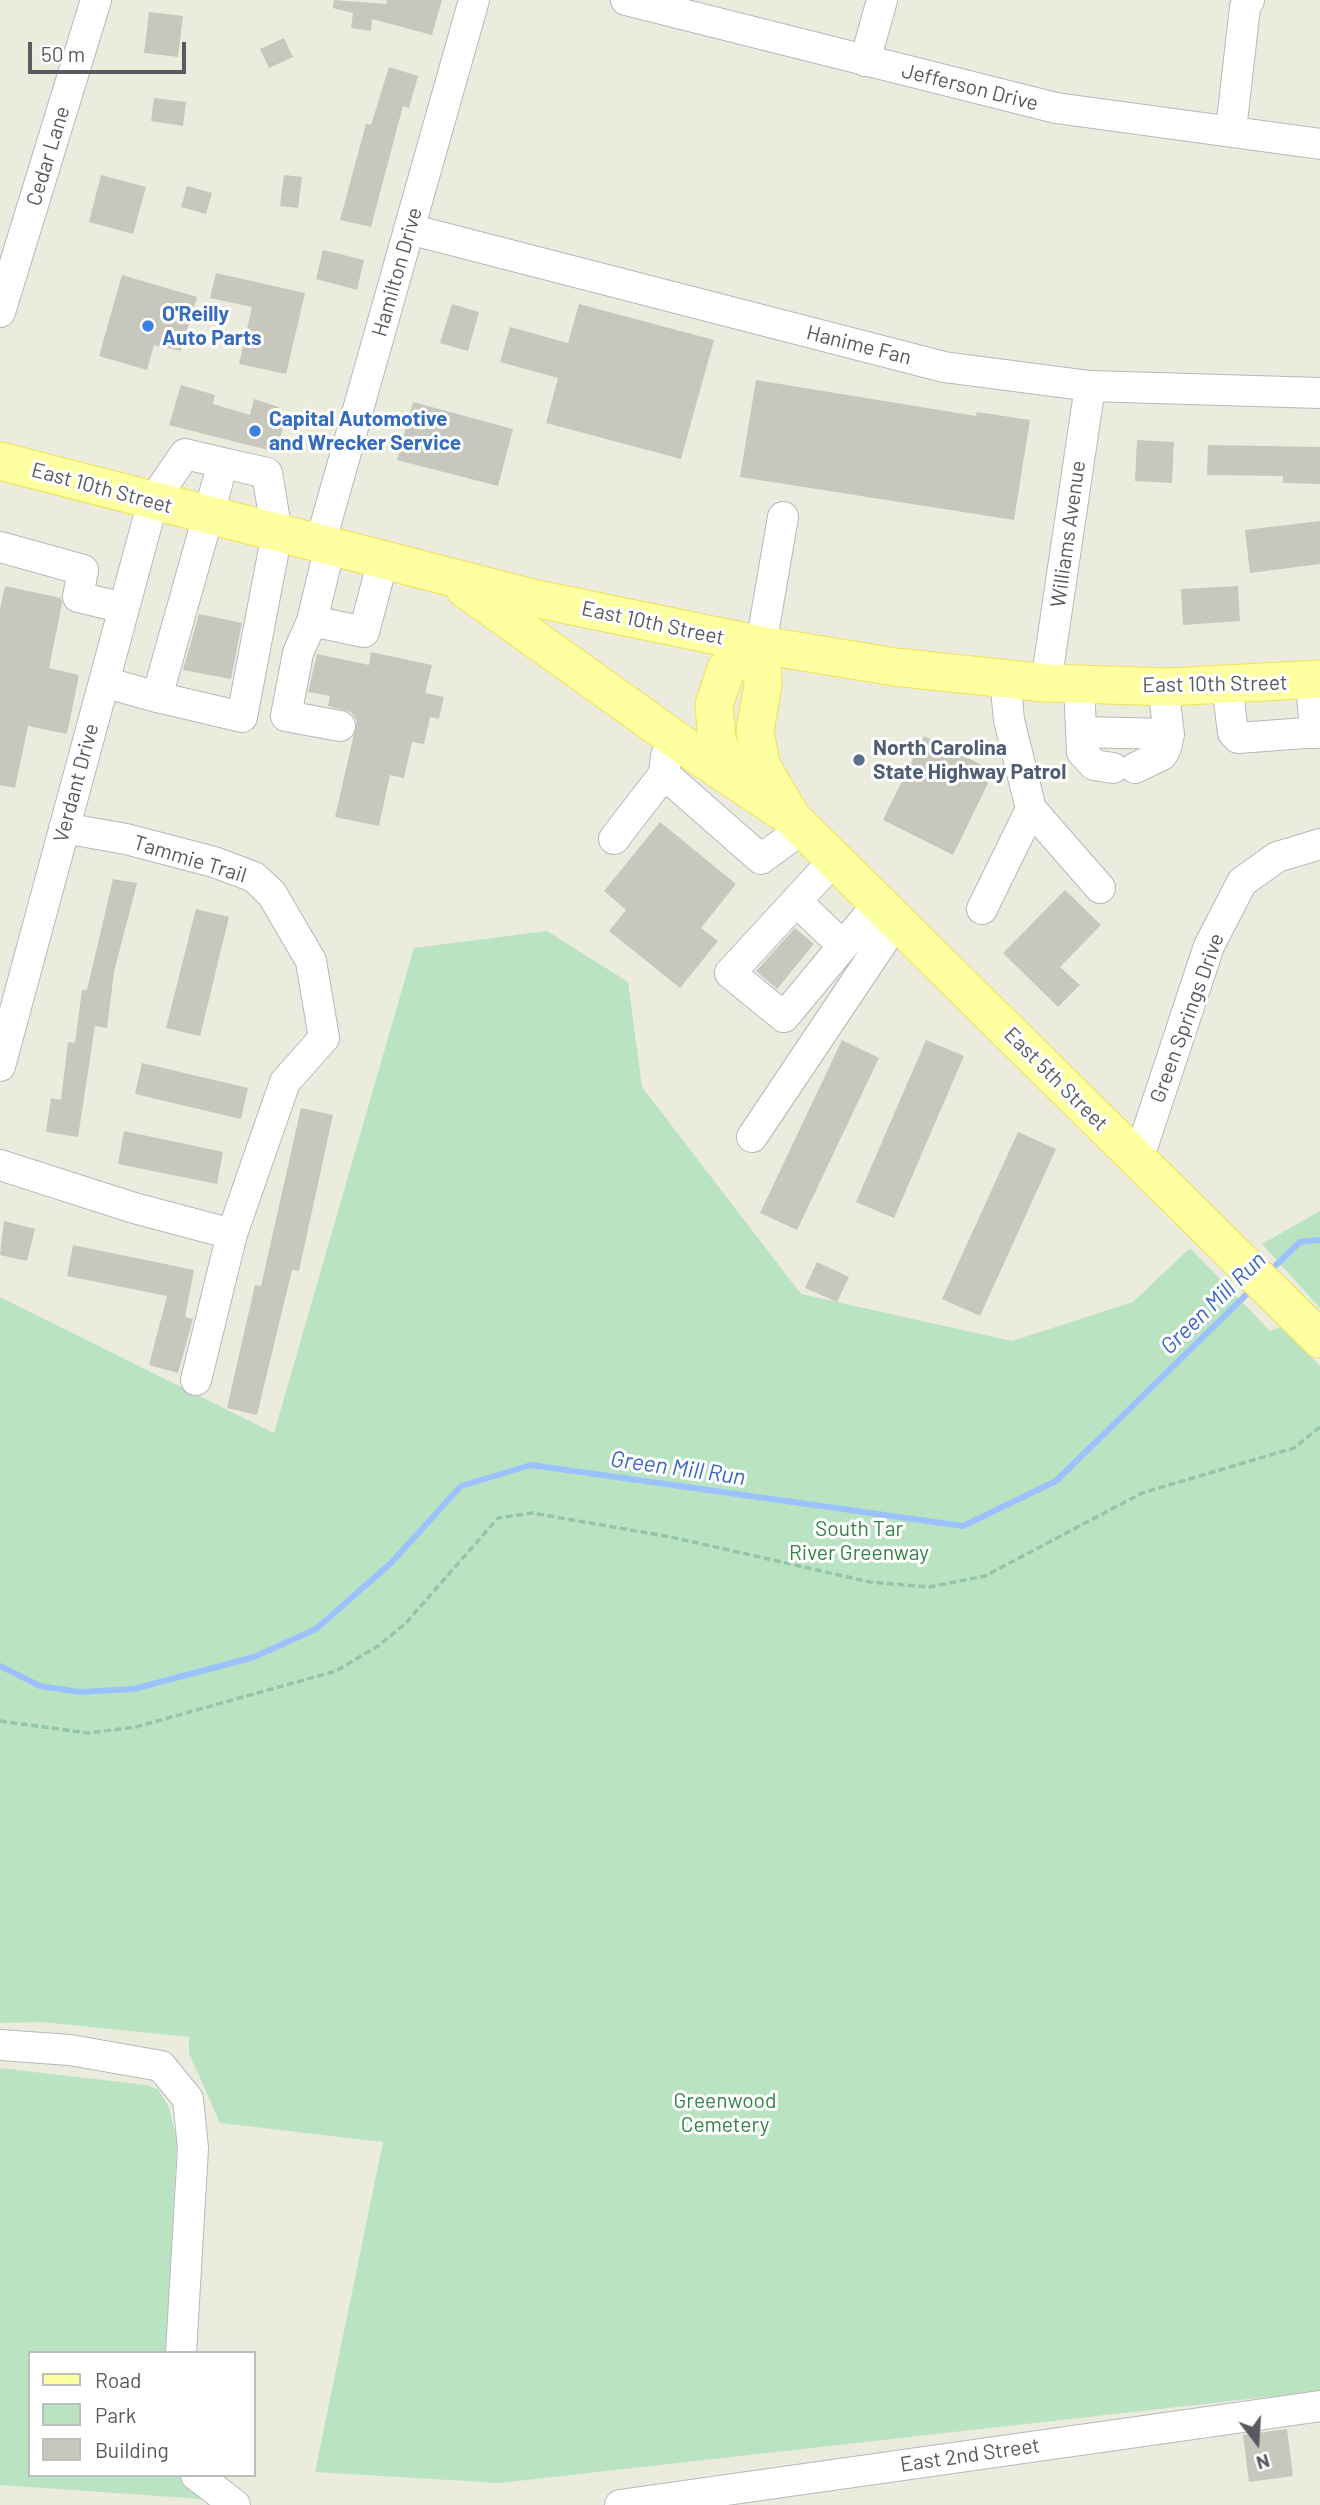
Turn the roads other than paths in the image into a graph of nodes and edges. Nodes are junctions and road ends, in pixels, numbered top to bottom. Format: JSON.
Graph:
{"nodes":[{"id":1,"x":96,"y":0,"type":"edge"},
{"id":2,"x":474,"y":0,"type":"edge"},
{"id":3,"x":626,"y":0,"type":"edge"},
{"id":4,"x":882,"y":0,"type":"edge"},
{"id":5,"x":1249,"y":0,"type":"edge"},
{"id":6,"x":865,"y":61,"type":"junction"},
{"id":7,"x":1231,"y":130,"type":"junction"},
{"id":8,"x":1320,"y":144,"type":"edge"},
{"id":9,"x":13,"y":225,"type":"edge"},
{"id":10,"x":409,"y":229,"type":"junction"},
{"id":11,"x":0,"y":312,"type":"edge"},
{"id":12,"x":1090,"y":386,"type":"junction"},
{"id":13,"x":1320,"y":393,"type":"edge"},
{"id":14,"x":0,"y":461,"type":"edge"},
{"id":15,"x":223,"y":463,"type":"junction"},
{"id":16,"x":153,"y":500,"type":"junction"},
{"id":17,"x":210,"y":516,"type":"junction"},
{"id":18,"x":783,"y":517,"type":"dead end"},
{"id":19,"x":277,"y":533,"type":"junction"},
{"id":20,"x":325,"y":545,"type":"junction"},
{"id":21,"x":0,"y":547,"type":"edge"},
{"id":22,"x":383,"y":560,"type":"junction"},
{"id":23,"x":447,"y":576,"type":"junction"},
{"id":24,"x":124,"y":608,"type":"junction"},
{"id":25,"x":312,"y":621,"type":"junction"},
{"id":26,"x":761,"y":645,"type":"junction"},
{"id":27,"x":1005,"y":679,"type":"junction"},
{"id":28,"x":1315,"y":680,"type":"edge"},
{"id":29,"x":104,"y":682,"type":"junction"},
{"id":30,"x":1063,"y":683,"type":"junction"},
{"id":31,"x":1227,"y":685,"type":"junction"},
{"id":32,"x":1163,"y":687,"type":"junction"},
{"id":33,"x":157,"y":697,"type":"junction"},
{"id":34,"x":340,"y":726,"type":"dead end"},
{"id":35,"x":1081,"y":732,"type":"junction"},
{"id":36,"x":1317,"y":733,"type":"edge"},
{"id":37,"x":1169,"y":734,"type":"junction"},
{"id":38,"x":668,"y":735,"type":"junction"},
{"id":39,"x":664,"y":774,"type":"junction"},
{"id":40,"x":731,"y":777,"type":"junction"},
{"id":41,"x":1031,"y":808,"type":"junction"},
{"id":42,"x":797,"y":823,"type":"junction"},
{"id":43,"x":64,"y":828,"type":"junction"},
{"id":44,"x":614,"y":839,"type":"dead end"},
{"id":45,"x":1320,"y":844,"type":"edge"},
{"id":46,"x":834,"y":860,"type":"junction"},
{"id":47,"x":1100,"y":888,"type":"dead end"},
{"id":48,"x":796,"y":901,"type":"junction"},
{"id":49,"x":982,"y":909,"type":"dead end"},
{"id":50,"x":887,"y":913,"type":"junction"},
{"id":51,"x":843,"y":946,"type":"junction"},
{"id":52,"x":7,"y":1017,"type":"edge"},
{"id":53,"x":0,"y":1066,"type":"edge"},
{"id":54,"x":752,"y":1137,"type":"dead end"},
{"id":55,"x":1138,"y":1160,"type":"junction"},
{"id":56,"x":0,"y":1165,"type":"edge"},
{"id":57,"x":232,"y":1234,"type":"junction"},
{"id":58,"x":1320,"y":1339,"type":"edge"},
{"id":59,"x":195,"y":1380,"type":"dead end"},
{"id":60,"x":0,"y":2045,"type":"edge"},
{"id":61,"x":181,"y":2351,"type":"edge"},
{"id":62,"x":1320,"y":2406,"type":"edge"},
{"id":63,"x":199,"y":2477,"type":"edge"},
{"id":64,"x":234,"y":2505,"type":"edge"},
{"id":65,"x":620,"y":2505,"type":"edge"}],
"edges":[{"from":1,"to":9,"type":"street","name":"Cedar Lane"},
{"from":2,"to":10,"type":"street","name":"Hamilton Drive"},
{"from":3,"to":6,"type":"street","name":"Jefferson Drive"},
{"from":4,"to":6,"type":"street"},
{"from":5,"to":7,"type":"street"},
{"from":6,"to":7,"type":"street","name":"Jefferson Drive"},
{"from":7,"to":8,"type":"street","name":"Jefferson Drive"},
{"from":9,"to":11,"type":"street","name":"Cedar Lane"},
{"from":10,"to":12,"type":"street","name":"Hanime Fan"},
{"from":10,"to":20,"type":"street","name":"Hamilton Drive"},
{"from":12,"to":13,"type":"street","name":"Hanime Fan"},
{"from":12,"to":30,"type":"street","name":"Williams Avenue"},
{"from":14,"to":16,"type":"main road","name":"East 10th Street"},
{"from":15,"to":16,"type":"street","name":"Verdant Drive"},
{"from":15,"to":17,"type":"street"},
{"from":15,"to":19,"type":"street"},
{"from":16,"to":17,"type":"main road","name":"East 10th Street"},
{"from":16,"to":24,"type":"street","name":"Verdant Drive"},
{"from":17,"to":19,"type":"main road","name":"East 10th Street"},
{"from":17,"to":33,"type":"street"},
{"from":18,"to":26,"type":"street"},
{"from":19,"to":20,"type":"main road","name":"East 10th Street"},
{"from":19,"to":33,"type":"street"},
{"from":20,"to":22,"type":"main road","name":"East 10th Street"},
{"from":20,"to":25,"type":"street","name":"Hamilton Drive"},
{"from":21,"to":24,"type":"street"},
{"from":22,"to":23,"type":"main road","name":"East 10th Street"},
{"from":22,"to":25,"type":"street"},
{"from":23,"to":26,"type":"main road","name":"East 10th Street"},
{"from":23,"to":38,"type":"main road","name":"East 5th Street"},
{"from":24,"to":29,"type":"street","name":"Verdant Drive"},
{"from":25,"to":34,"type":"street","name":"Hamilton Drive"},
{"from":26,"to":27,"type":"main road","name":"East 10th Street"},
{"from":26,"to":40,"type":"main road"},
{"from":26,"to":42,"type":"main road","name":"East 5th Street"},
{"from":27,"to":30,"type":"main road","name":"East 10th Street"},
{"from":27,"to":41,"type":"street"},
{"from":28,"to":31,"type":"main road","name":"East 10th Street"},
{"from":28,"to":36,"type":"street"},
{"from":29,"to":33,"type":"street"},
{"from":29,"to":43,"type":"street","name":"Verdant Drive"},
{"from":30,"to":32,"type":"main road","name":"East 10th Street"},
{"from":30,"to":35,"type":"street","name":"Williams Avenue"},
{"from":31,"to":32,"type":"main road","name":"East 10th Street"},
{"from":31,"to":36,"type":"street"},
{"from":32,"to":37,"type":"street"},
{"from":35,"to":37,"type":"street"},
{"from":35,"to":37,"type":"street","name":"Williams Avenue"},
{"from":38,"to":39,"type":"street"},
{"from":38,"to":40,"type":"main road","name":"East 5th Street"},
{"from":39,"to":42,"type":"street"},
{"from":39,"to":44,"type":"street"},
{"from":40,"to":42,"type":"main road","name":"East 5th Street"},
{"from":41,"to":47,"type":"street"},
{"from":41,"to":49,"type":"street"},
{"from":42,"to":46,"type":"main road","name":"East 5th Street"},
{"from":43,"to":52,"type":"street","name":"Verdant Drive"},
{"from":43,"to":57,"type":"street","name":"Tammie Trail"},
{"from":45,"to":55,"type":"street","name":"Green Springs Drive"},
{"from":46,"to":48,"type":"street"},
{"from":46,"to":50,"type":"main road","name":"East 5th Street"},
{"from":48,"to":51,"type":"street"},
{"from":48,"to":51,"type":"street"},
{"from":50,"to":51,"type":"street"},
{"from":50,"to":54,"type":"street"},
{"from":50,"to":55,"type":"main road","name":"East 5th Street"},
{"from":52,"to":53,"type":"street","name":"Verdant Drive"},
{"from":55,"to":58,"type":"main road","name":"East 5th Street"},
{"from":56,"to":57,"type":"street"},
{"from":57,"to":59,"type":"street"},
{"from":60,"to":61,"type":"street"},
{"from":62,"to":65,"type":"street","name":"East 2nd Street"},
{"from":63,"to":64,"type":"street"}]}
